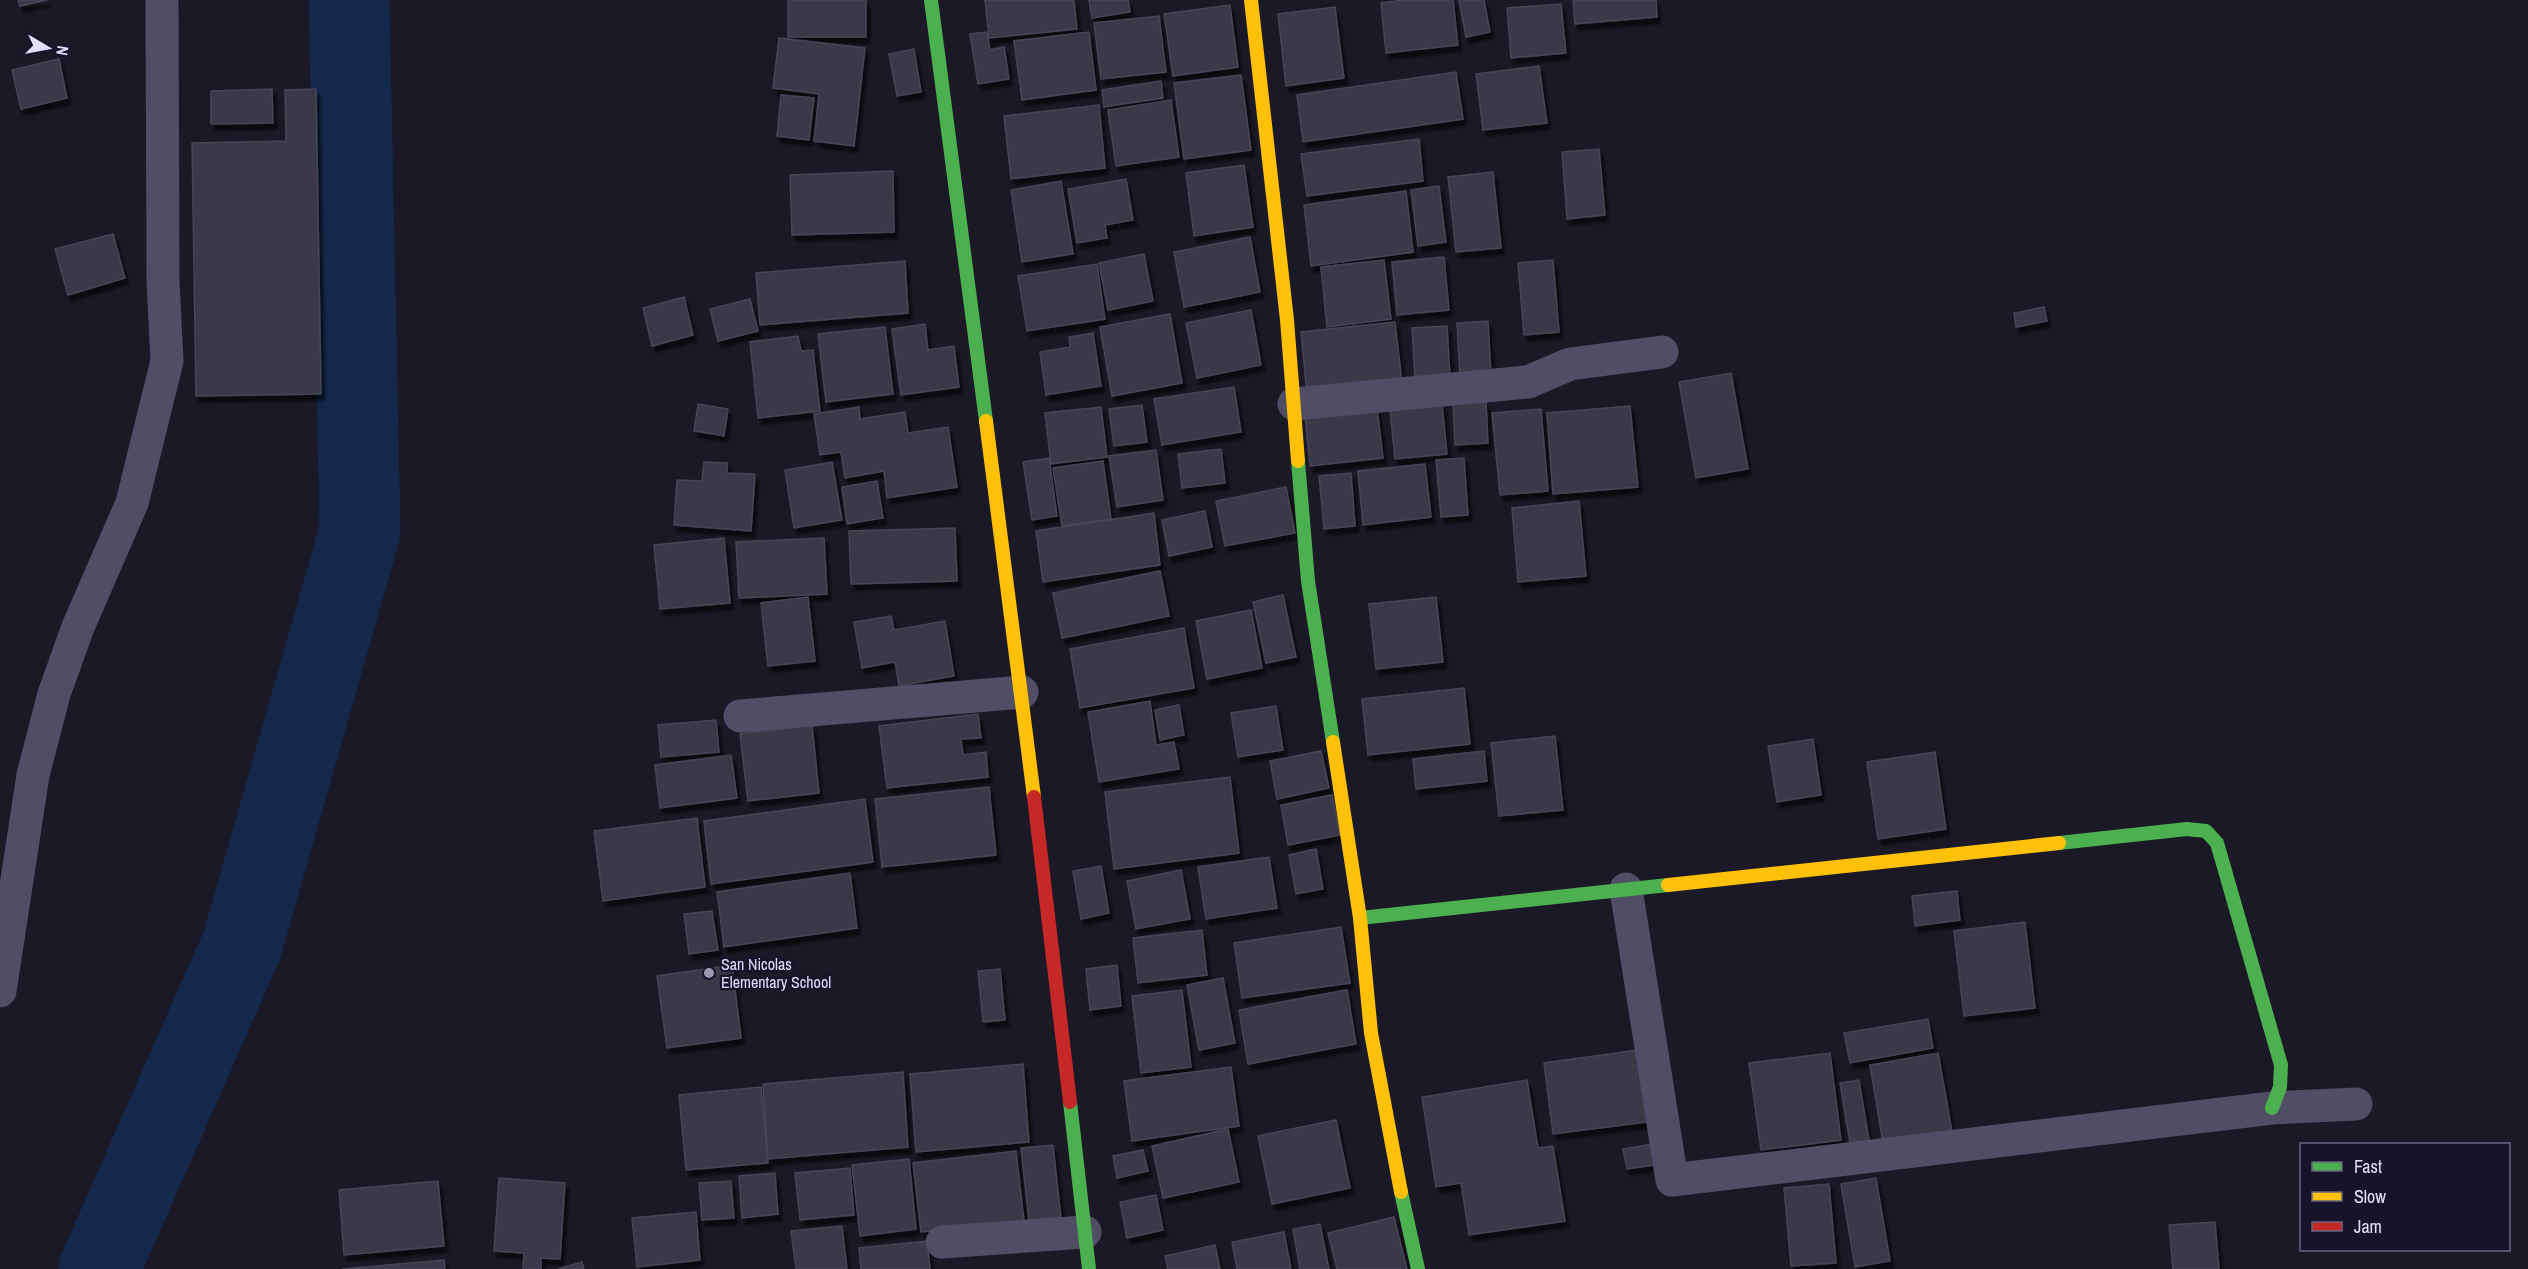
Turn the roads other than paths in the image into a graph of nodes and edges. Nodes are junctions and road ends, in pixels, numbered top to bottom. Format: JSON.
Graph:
{"nodes":[{"id":1,"x":162,"y":0,"type":"edge"},
{"id":2,"x":931,"y":0,"type":"edge"},
{"id":3,"x":1251,"y":0,"type":"edge"},
{"id":4,"x":1662,"y":352,"type":"dead end"},
{"id":5,"x":1293,"y":404,"type":"junction"},
{"id":6,"x":1022,"y":692,"type":"junction"},
{"id":7,"x":740,"y":716,"type":"dead end"},
{"id":8,"x":1626,"y":889,"type":"junction"},
{"id":9,"x":1360,"y":918,"type":"junction"},
{"id":10,"x":0,"y":991,"type":"edge"},
{"id":11,"x":2356,"y":1104,"type":"dead end"},
{"id":12,"x":2272,"y":1108,"type":"junction"},
{"id":13,"x":1085,"y":1232,"type":"junction"},
{"id":14,"x":942,"y":1242,"type":"dead end"},
{"id":15,"x":1089,"y":1269,"type":"edge"},
{"id":16,"x":1418,"y":1269,"type":"edge"}],
"edges":[{"from":1,"to":10,"type":"street"},
{"from":2,"to":6,"type":"street"},
{"from":3,"to":5,"type":"street"},
{"from":4,"to":5,"type":"street"},
{"from":5,"to":9,"type":"street"},
{"from":6,"to":7,"type":"street"},
{"from":6,"to":13,"type":"street"},
{"from":8,"to":9,"type":"street"},
{"from":8,"to":12,"type":"street"},
{"from":8,"to":12,"type":"street"},
{"from":9,"to":16,"type":"street"},
{"from":11,"to":12,"type":"street"},
{"from":13,"to":14,"type":"street"},
{"from":13,"to":15,"type":"street"}]}
